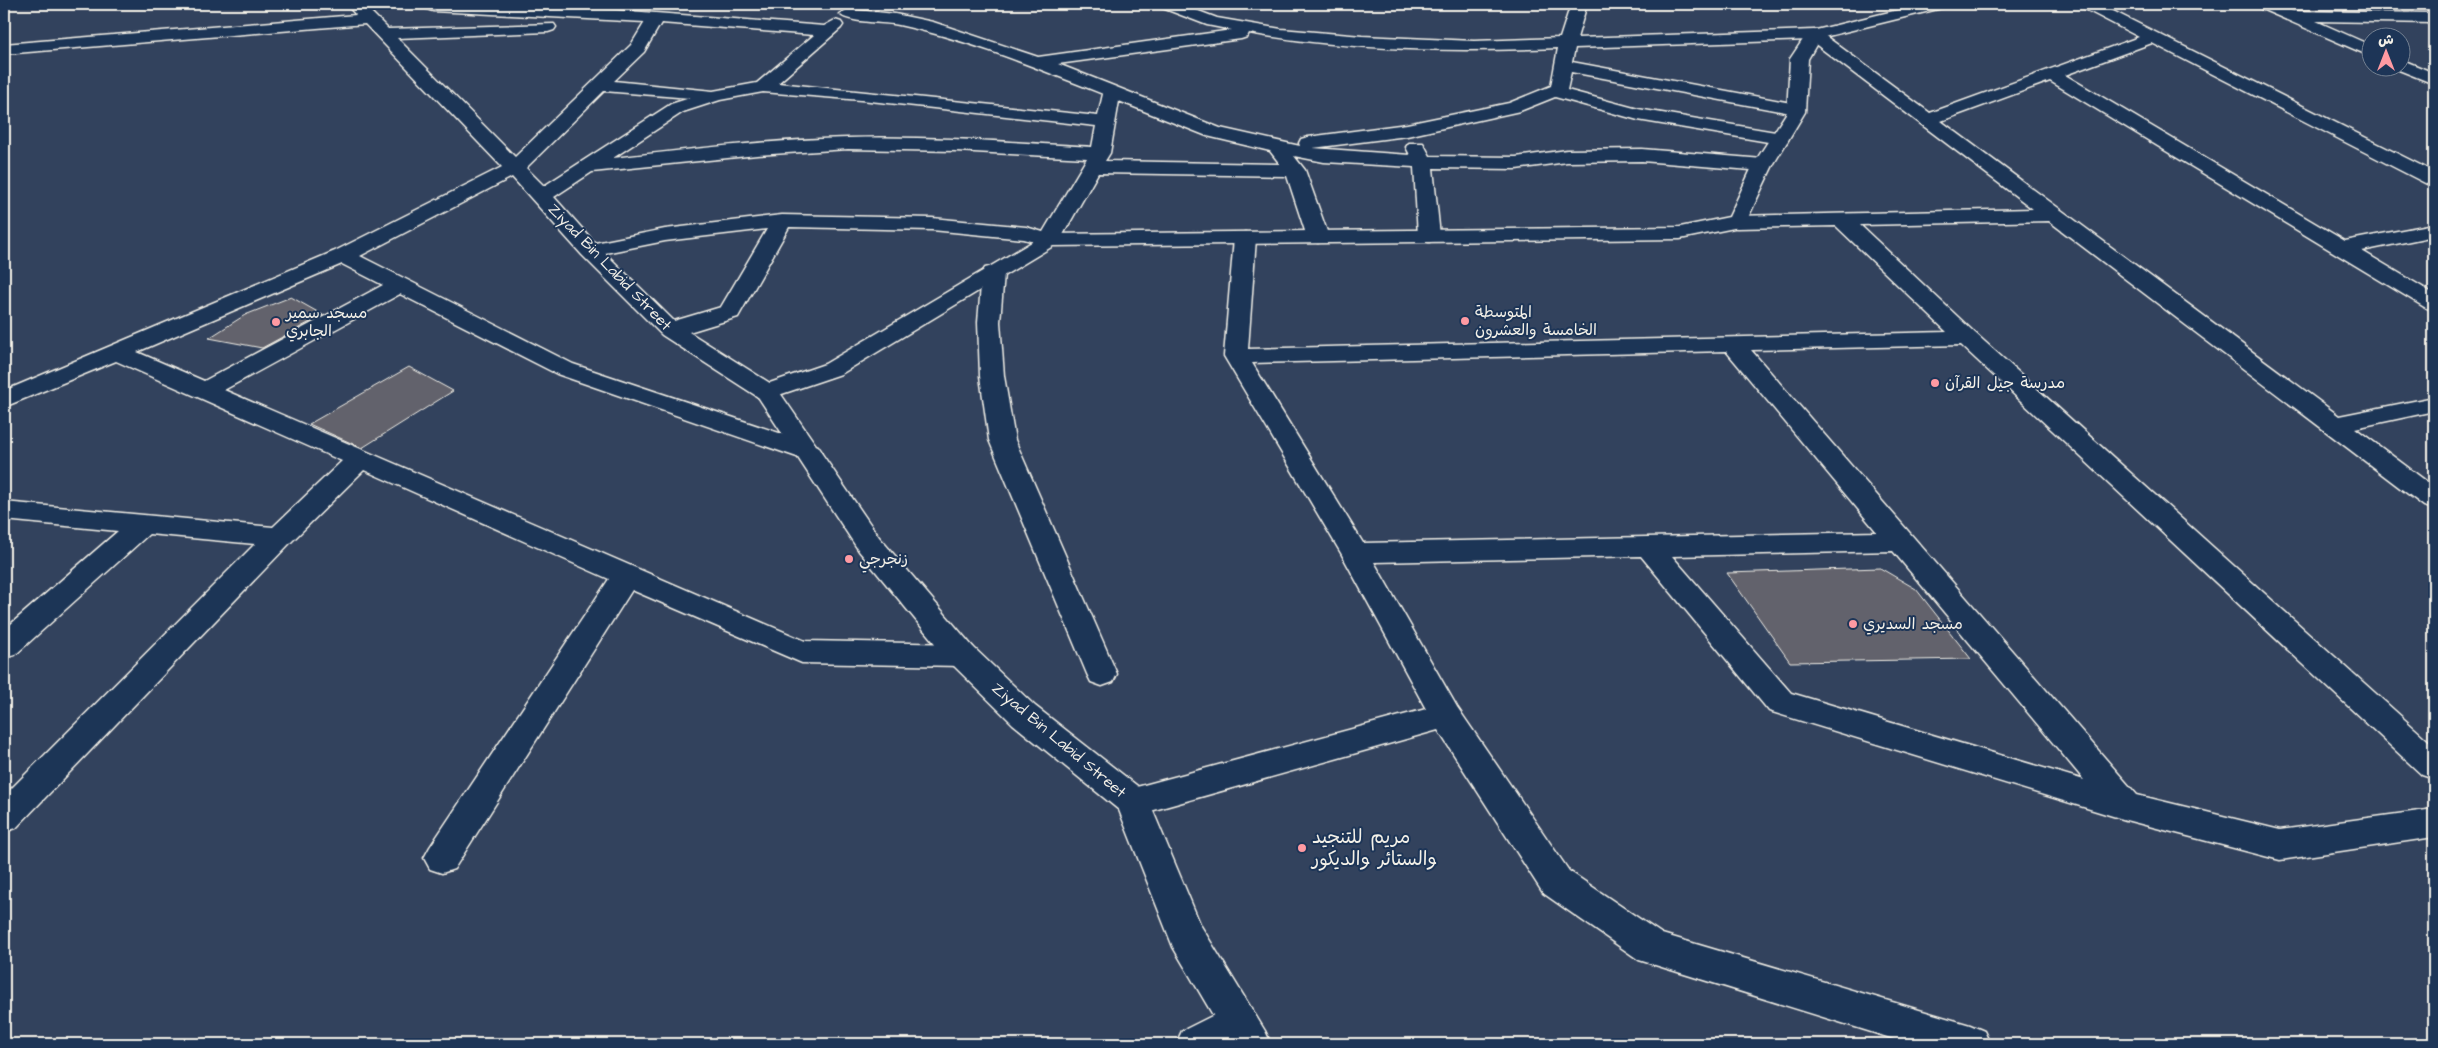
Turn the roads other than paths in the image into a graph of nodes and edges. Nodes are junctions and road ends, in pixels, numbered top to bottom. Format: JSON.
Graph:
{"nodes":[{"id":1,"x":354,"y":4,"type":"edge"},
{"id":2,"x":1166,"y":4,"type":"edge"},
{"id":3,"x":1579,"y":4,"type":"edge"},
{"id":4,"x":1940,"y":4,"type":"edge"},
{"id":5,"x":2087,"y":4,"type":"edge"},
{"id":6,"x":2263,"y":4,"type":"edge"},
{"id":7,"x":434,"y":5,"type":"edge"},
{"id":8,"x":581,"y":8,"type":"edge"},
{"id":9,"x":852,"y":9,"type":"edge"},
{"id":10,"x":2291,"y":16,"type":"junction"},
{"id":11,"x":656,"y":18,"type":"junction"},
{"id":12,"x":2434,"y":18,"type":"edge"},
{"id":13,"x":370,"y":19,"type":"junction"},
{"id":14,"x":828,"y":31,"type":"junction"},
{"id":15,"x":1261,"y":31,"type":"junction"},
{"id":16,"x":385,"y":34,"type":"junction"},
{"id":17,"x":1814,"y":35,"type":"junction"},
{"id":18,"x":2153,"y":37,"type":"junction"},
{"id":19,"x":1567,"y":43,"type":"junction"},
{"id":20,"x":2360,"y":47,"type":"edge"},
{"id":21,"x":4,"y":49,"type":"edge"},
{"id":22,"x":1037,"y":62,"type":"junction"},
{"id":23,"x":1563,"y":65,"type":"junction"},
{"id":24,"x":2410,"y":68,"type":"edge"},
{"id":25,"x":2052,"y":75,"type":"junction"},
{"id":26,"x":2434,"y":79,"type":"edge"},
{"id":27,"x":600,"y":85,"type":"junction"},
{"id":28,"x":762,"y":87,"type":"junction"},
{"id":29,"x":1554,"y":91,"type":"junction"},
{"id":30,"x":1112,"y":93,"type":"junction"},
{"id":31,"x":717,"y":95,"type":"junction"},
{"id":32,"x":1796,"y":109,"type":"junction"},
{"id":33,"x":1928,"y":120,"type":"junction"},
{"id":34,"x":1107,"y":122,"type":"junction"},
{"id":35,"x":1407,"y":130,"type":"junction"},
{"id":36,"x":1780,"y":138,"type":"junction"},
{"id":37,"x":1277,"y":147,"type":"junction"},
{"id":38,"x":1096,"y":160,"type":"junction"},
{"id":39,"x":1423,"y":162,"type":"junction"},
{"id":40,"x":1763,"y":165,"type":"junction"},
{"id":41,"x":587,"y":167,"type":"junction"},
{"id":42,"x":515,"y":168,"type":"junction"},
{"id":43,"x":1295,"y":170,"type":"junction"},
{"id":44,"x":2434,"y":180,"type":"edge"},
{"id":45,"x":542,"y":196,"type":"junction"},
{"id":46,"x":2054,"y":215,"type":"junction"},
{"id":47,"x":1841,"y":220,"type":"junction"},
{"id":48,"x":782,"y":221,"type":"junction"},
{"id":49,"x":1737,"y":222,"type":"junction"},
{"id":50,"x":2434,"y":230,"type":"edge"},
{"id":51,"x":1429,"y":236,"type":"junction"},
{"id":52,"x":1318,"y":237,"type":"junction"},
{"id":53,"x":1245,"y":238,"type":"junction"},
{"id":54,"x":1049,"y":240,"type":"junction"},
{"id":55,"x":2343,"y":248,"type":"junction"},
{"id":56,"x":590,"y":250,"type":"junction"},
{"id":57,"x":343,"y":256,"type":"junction"},
{"id":58,"x":993,"y":273,"type":"junction"},
{"id":59,"x":399,"y":285,"type":"junction"},
{"id":60,"x":2434,"y":303,"type":"edge"},
{"id":61,"x":670,"y":330,"type":"junction"},
{"id":62,"x":1967,"y":338,"type":"junction"},
{"id":63,"x":1733,"y":344,"type":"junction"},
{"id":64,"x":116,"y":352,"type":"junction"},
{"id":65,"x":1236,"y":356,"type":"junction"},
{"id":66,"x":204,"y":391,"type":"junction"},
{"id":67,"x":767,"y":392,"type":"junction"},
{"id":68,"x":4,"y":400,"type":"edge"},
{"id":69,"x":2434,"y":404,"type":"edge"},
{"id":70,"x":2334,"y":424,"type":"junction"},
{"id":71,"x":809,"y":452,"type":"junction"},
{"id":72,"x":360,"y":459,"type":"junction"},
{"id":73,"x":2434,"y":500,"type":"edge"},
{"id":74,"x":4,"y":511,"type":"edge"},
{"id":75,"x":142,"y":524,"type":"junction"},
{"id":76,"x":279,"y":537,"type":"junction"},
{"id":77,"x":1902,"y":541,"type":"junction"},
{"id":78,"x":1649,"y":546,"type":"junction"},
{"id":79,"x":1355,"y":553,"type":"junction"},
{"id":80,"x":627,"y":575,"type":"junction"},
{"id":81,"x":4,"y":646,"type":"edge"},
{"id":82,"x":962,"y":656,"type":"junction"},
{"id":83,"x":1102,"y":674,"type":"dead end"},
{"id":84,"x":1446,"y":716,"type":"junction"},
{"id":85,"x":2434,"y":766,"type":"edge"},
{"id":86,"x":1133,"y":802,"type":"junction"},
{"id":87,"x":2126,"y":806,"type":"junction"},
{"id":88,"x":4,"y":818,"type":"edge"},
{"id":89,"x":2434,"y":823,"type":"edge"},
{"id":90,"x":442,"y":858,"type":"dead end"},
{"id":91,"x":1245,"y":1033,"type":"edge"},
{"id":92,"x":1196,"y":1044,"type":"edge"},
{"id":93,"x":1970,"y":1044,"type":"edge"}],
"edges":[{"from":1,"to":13,"type":"street","name":"Ziyad Bin Labid Street"},
{"from":2,"to":15,"type":"street"},
{"from":3,"to":19,"type":"street"},
{"from":4,"to":17,"type":"street"},
{"from":5,"to":18,"type":"street"},
{"from":6,"to":10,"type":"street"},
{"from":7,"to":8,"type":"street"},
{"from":7,"to":16,"type":"street"},
{"from":8,"to":11,"type":"street"},
{"from":8,"to":16,"type":"street"},
{"from":9,"to":14,"type":"street"},
{"from":9,"to":22,"type":"street"},
{"from":10,"to":12,"type":"street"},
{"from":10,"to":20,"type":"street"},
{"from":11,"to":14,"type":"street"},
{"from":11,"to":27,"type":"street"},
{"from":13,"to":16,"type":"street","name":"Ziyad Bin Labid Street"},
{"from":13,"to":21,"type":"street"},
{"from":14,"to":28,"type":"street"},
{"from":15,"to":19,"type":"street"},
{"from":15,"to":22,"type":"street"},
{"from":16,"to":42,"type":"street","name":"Ziyad Bin Labid Street"},
{"from":17,"to":19,"type":"street"},
{"from":17,"to":32,"type":"street"},
{"from":17,"to":33,"type":"street"},
{"from":18,"to":25,"type":"street"},
{"from":18,"to":44,"type":"street"},
{"from":19,"to":23,"type":"street"},
{"from":22,"to":30,"type":"street"},
{"from":23,"to":29,"type":"street"},
{"from":23,"to":32,"type":"street"},
{"from":24,"to":26,"type":"street"},
{"from":25,"to":33,"type":"street"},
{"from":25,"to":55,"type":"street"},
{"from":27,"to":31,"type":"street"},
{"from":27,"to":42,"type":"street"},
{"from":28,"to":31,"type":"street"},
{"from":28,"to":34,"type":"street"},
{"from":29,"to":35,"type":"street"},
{"from":29,"to":36,"type":"street"},
{"from":30,"to":34,"type":"street"},
{"from":30,"to":37,"type":"street"},
{"from":31,"to":41,"type":"street"},
{"from":32,"to":36,"type":"street"},
{"from":33,"to":46,"type":"street"},
{"from":34,"to":38,"type":"street"},
{"from":35,"to":37,"type":"street"},
{"from":35,"to":39,"type":"street"},
{"from":36,"to":40,"type":"street"},
{"from":37,"to":39,"type":"street"},
{"from":37,"to":43,"type":"street"},
{"from":38,"to":41,"type":"street"},
{"from":38,"to":43,"type":"street"},
{"from":38,"to":54,"type":"street"},
{"from":39,"to":40,"type":"street"},
{"from":39,"to":51,"type":"street"},
{"from":40,"to":49,"type":"street"},
{"from":41,"to":45,"type":"street"},
{"from":42,"to":45,"type":"street","name":"Ziyad Bin Labid Street"},
{"from":42,"to":57,"type":"street"},
{"from":43,"to":52,"type":"street"},
{"from":45,"to":56,"type":"street","name":"Ziyad Bin Labid Street"},
{"from":46,"to":47,"type":"street"},
{"from":46,"to":70,"type":"street"},
{"from":47,"to":49,"type":"street"},
{"from":47,"to":62,"type":"street"},
{"from":48,"to":54,"type":"street"},
{"from":48,"to":56,"type":"street"},
{"from":48,"to":61,"type":"street"},
{"from":49,"to":51,"type":"street"},
{"from":50,"to":55,"type":"street"},
{"from":51,"to":52,"type":"street"},
{"from":52,"to":53,"type":"street"},
{"from":53,"to":54,"type":"street"},
{"from":53,"to":65,"type":"street"},
{"from":54,"to":58,"type":"street"},
{"from":55,"to":60,"type":"street"},
{"from":56,"to":61,"type":"street","name":"Ziyad Bin Labid Street"},
{"from":57,"to":59,"type":"street"},
{"from":57,"to":64,"type":"street"},
{"from":58,"to":67,"type":"street"},
{"from":58,"to":83,"type":"street"},
{"from":59,"to":66,"type":"street"},
{"from":59,"to":71,"type":"street"},
{"from":61,"to":67,"type":"street","name":"Ziyad Bin Labid Street"},
{"from":62,"to":63,"type":"street"},
{"from":62,"to":85,"type":"street"},
{"from":63,"to":65,"type":"street"},
{"from":63,"to":77,"type":"street"},
{"from":64,"to":66,"type":"street"},
{"from":64,"to":68,"type":"street"},
{"from":65,"to":79,"type":"street"},
{"from":66,"to":72,"type":"street"},
{"from":67,"to":71,"type":"street","name":"Ziyad Bin Labid Street"},
{"from":69,"to":70,"type":"street"},
{"from":70,"to":73,"type":"street"},
{"from":71,"to":82,"type":"street","name":"Ziyad Bin Labid Street"},
{"from":72,"to":76,"type":"street"},
{"from":72,"to":80,"type":"street"},
{"from":74,"to":75,"type":"street"},
{"from":75,"to":76,"type":"street"},
{"from":75,"to":81,"type":"street"},
{"from":76,"to":88,"type":"street"},
{"from":77,"to":78,"type":"street"},
{"from":77,"to":87,"type":"street"},
{"from":78,"to":79,"type":"street"},
{"from":78,"to":87,"type":"street"},
{"from":79,"to":84,"type":"street"},
{"from":80,"to":82,"type":"street"},
{"from":80,"to":90,"type":"street"},
{"from":82,"to":86,"type":"street","name":"Ziyad Bin Labid Street"},
{"from":84,"to":86,"type":"street"},
{"from":84,"to":93,"type":"street"},
{"from":86,"to":91,"type":"street","name":"Ziyad Bin Labid Street"},
{"from":87,"to":89,"type":"street"},
{"from":91,"to":92,"type":"street"}]}
